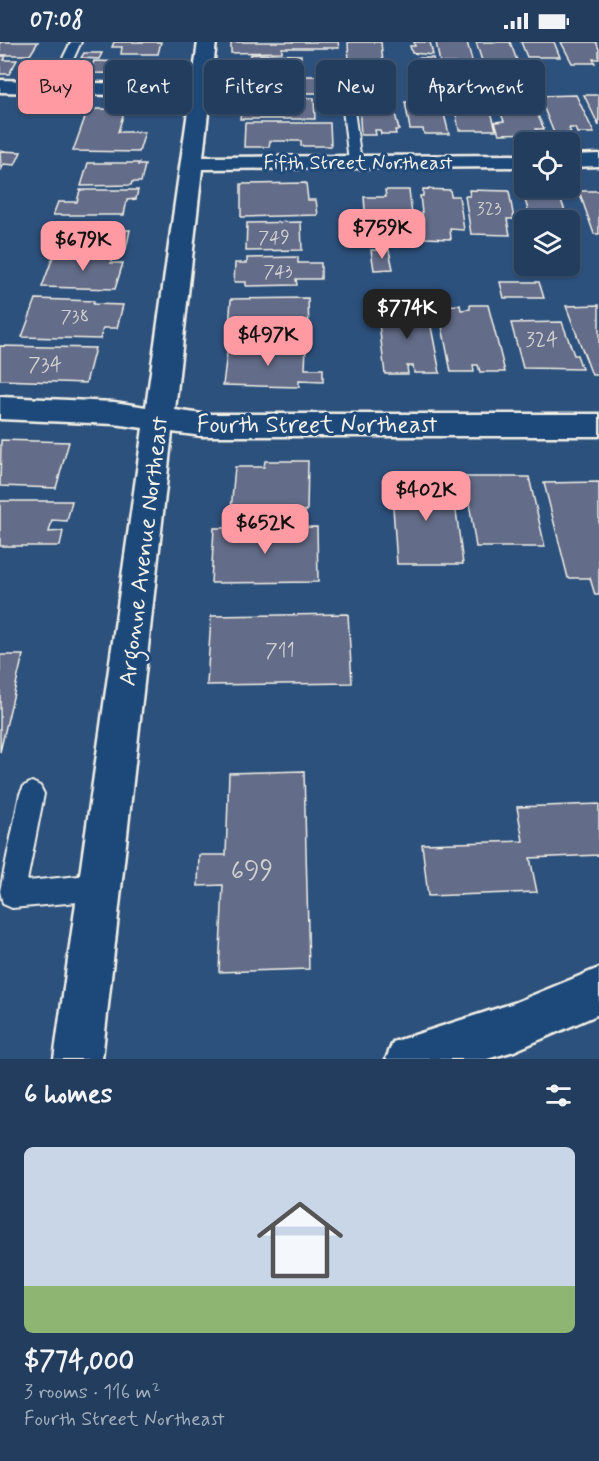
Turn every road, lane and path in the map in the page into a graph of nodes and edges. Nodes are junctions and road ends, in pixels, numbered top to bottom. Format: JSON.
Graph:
{"nodes":[{"id":1,"x":76,"y":42,"type":"edge"},
{"id":2,"x":207,"y":42,"type":"edge"},
{"id":3,"x":67,"y":60,"type":"edge"},
{"id":4,"x":0,"y":86,"type":"edge"},
{"id":5,"x":18,"y":87,"type":"edge"},
{"id":6,"x":93,"y":89,"type":"edge"},
{"id":7,"x":201,"y":92,"type":"junction"},
{"id":8,"x":350,"y":114,"type":"edge"},
{"id":9,"x":599,"y":160,"type":"edge"},
{"id":10,"x":514,"y":161,"type":"edge"},
{"id":11,"x":580,"y":161,"type":"edge"},
{"id":12,"x":356,"y":162,"type":"junction"},
{"id":13,"x":192,"y":163,"type":"junction"},
{"id":14,"x":0,"y":408,"type":"edge"},
{"id":15,"x":160,"y":420,"type":"junction"},
{"id":16,"x":599,"y":425,"type":"edge"},
{"id":17,"x":32,"y":794,"type":"dead end"},
{"id":18,"x":100,"y":887,"type":"junction"},
{"id":19,"x":599,"y":991,"type":"edge"},
{"id":20,"x":78,"y":1059,"type":"edge"},
{"id":21,"x":410,"y":1059,"type":"edge"}],
"edges":[{"from":1,"to":3,"type":"lane"},
{"from":2,"to":7,"type":"street","name":"Argonne Avenue Northeast"},
{"from":4,"to":5,"type":"street"},
{"from":6,"to":7,"type":"street"},
{"from":7,"to":13,"type":"street","name":"Argonne Avenue Northeast"},
{"from":8,"to":12,"type":"lane"},
{"from":9,"to":11,"type":"street"},
{"from":10,"to":12,"type":"street","name":"Fifth Street Northeast"},
{"from":12,"to":13,"type":"street","name":"Fifth Street Northeast"},
{"from":13,"to":15,"type":"street","name":"Argonne Avenue Northeast"},
{"from":14,"to":15,"type":"street","name":"Fourth Street Northeast"},
{"from":15,"to":16,"type":"street","name":"Fourth Street Northeast"},
{"from":15,"to":18,"type":"street","name":"Argonne Avenue Northeast"},
{"from":17,"to":18,"type":"lane"},
{"from":18,"to":20,"type":"street","name":"Argonne Avenue Northeast"},
{"from":19,"to":21,"type":"street"}]}
